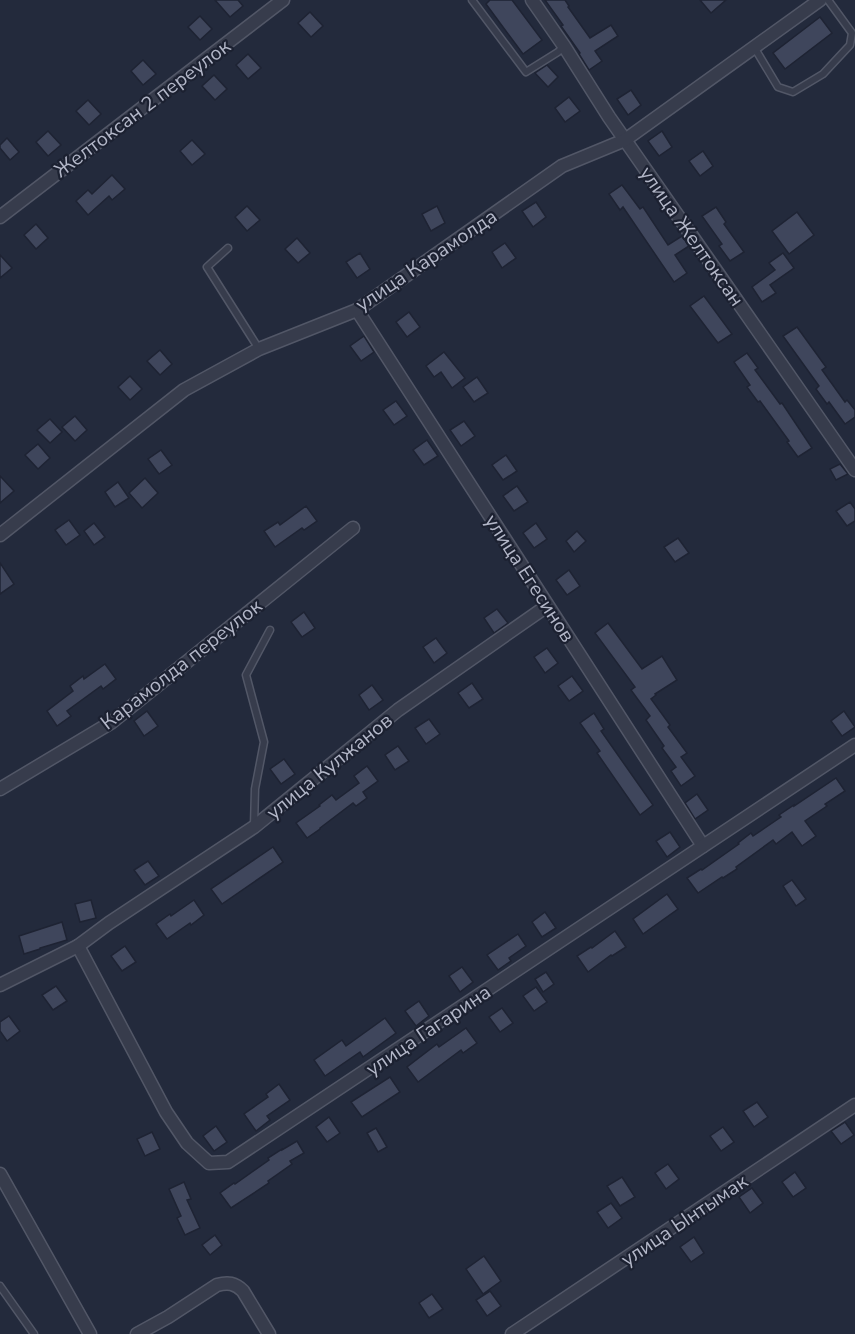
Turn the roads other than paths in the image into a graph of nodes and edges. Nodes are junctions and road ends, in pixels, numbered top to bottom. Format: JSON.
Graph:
{"nodes":[{"id":1,"x":283,"y":0,"type":"edge"},
{"id":2,"x":474,"y":0,"type":"edge"},
{"id":3,"x":532,"y":0,"type":"edge"},
{"id":4,"x":820,"y":0,"type":"edge"},
{"id":5,"x":828,"y":0,"type":"edge"},
{"id":6,"x":564,"y":46,"type":"junction"},
{"id":7,"x":754,"y":47,"type":"junction"},
{"id":8,"x":624,"y":140,"type":"junction"},
{"id":9,"x":0,"y":217,"type":"edge"},
{"id":10,"x":228,"y":248,"type":"dead end"},
{"id":11,"x":357,"y":310,"type":"junction"},
{"id":12,"x":259,"y":349,"type":"junction"},
{"id":13,"x":855,"y":471,"type":"edge"},
{"id":14,"x":353,"y":528,"type":"dead end"},
{"id":15,"x":0,"y":535,"type":"edge"},
{"id":16,"x":547,"y":606,"type":"junction"},
{"id":17,"x":270,"y":630,"type":"dead end"},
{"id":18,"x":855,"y":745,"type":"edge"},
{"id":19,"x":0,"y":789,"type":"edge"},
{"id":20,"x":254,"y":827,"type":"junction"},
{"id":21,"x":704,"y":846,"type":"junction"},
{"id":22,"x":78,"y":946,"type":"junction"},
{"id":23,"x":0,"y":985,"type":"edge"},
{"id":24,"x":855,"y":1105,"type":"edge"},
{"id":25,"x":0,"y":1174,"type":"edge"},
{"id":26,"x":0,"y":1286,"type":"edge"},
{"id":27,"x":34,"y":1334,"type":"edge"},
{"id":28,"x":90,"y":1334,"type":"edge"},
{"id":29,"x":137,"y":1334,"type":"edge"},
{"id":30,"x":269,"y":1334,"type":"edge"},
{"id":31,"x":512,"y":1334,"type":"edge"}],
"edges":[{"from":1,"to":9,"type":"street","name":"Желтоксан 2 переулок"},
{"from":2,"to":6,"type":"lane"},
{"from":3,"to":6,"type":"street","name":"улица Желтоксан"},
{"from":4,"to":7,"type":"street","name":"улица Карамолда"},
{"from":5,"to":7,"type":"lane"},
{"from":6,"to":8,"type":"street","name":"улица Желтоксан"},
{"from":7,"to":8,"type":"street","name":"улица Карамолда"},
{"from":8,"to":11,"type":"street","name":"улица Карамолда"},
{"from":8,"to":13,"type":"street","name":"улица Желтоксан"},
{"from":10,"to":12,"type":"lane"},
{"from":11,"to":12,"type":"street","name":"улица Карамолда"},
{"from":11,"to":16,"type":"street","name":"улица Егесинов"},
{"from":12,"to":15,"type":"street","name":"улица Карамолда"},
{"from":14,"to":19,"type":"street","name":"Карамолда переулок"},
{"from":16,"to":20,"type":"street","name":"улица Кулжанов"},
{"from":16,"to":21,"type":"street","name":"улица Егесинов"},
{"from":17,"to":20,"type":"lane"},
{"from":18,"to":21,"type":"street","name":"улица Гагарина"},
{"from":20,"to":22,"type":"street","name":"улица Кулжанов"},
{"from":21,"to":22,"type":"street","name":"улица Гагарина"},
{"from":22,"to":23,"type":"street","name":"улица Кулжанов"},
{"from":24,"to":31,"type":"street","name":"улица Ынтымак"},
{"from":25,"to":28,"type":"street"},
{"from":26,"to":27,"type":"lane"},
{"from":29,"to":30,"type":"street"}]}
